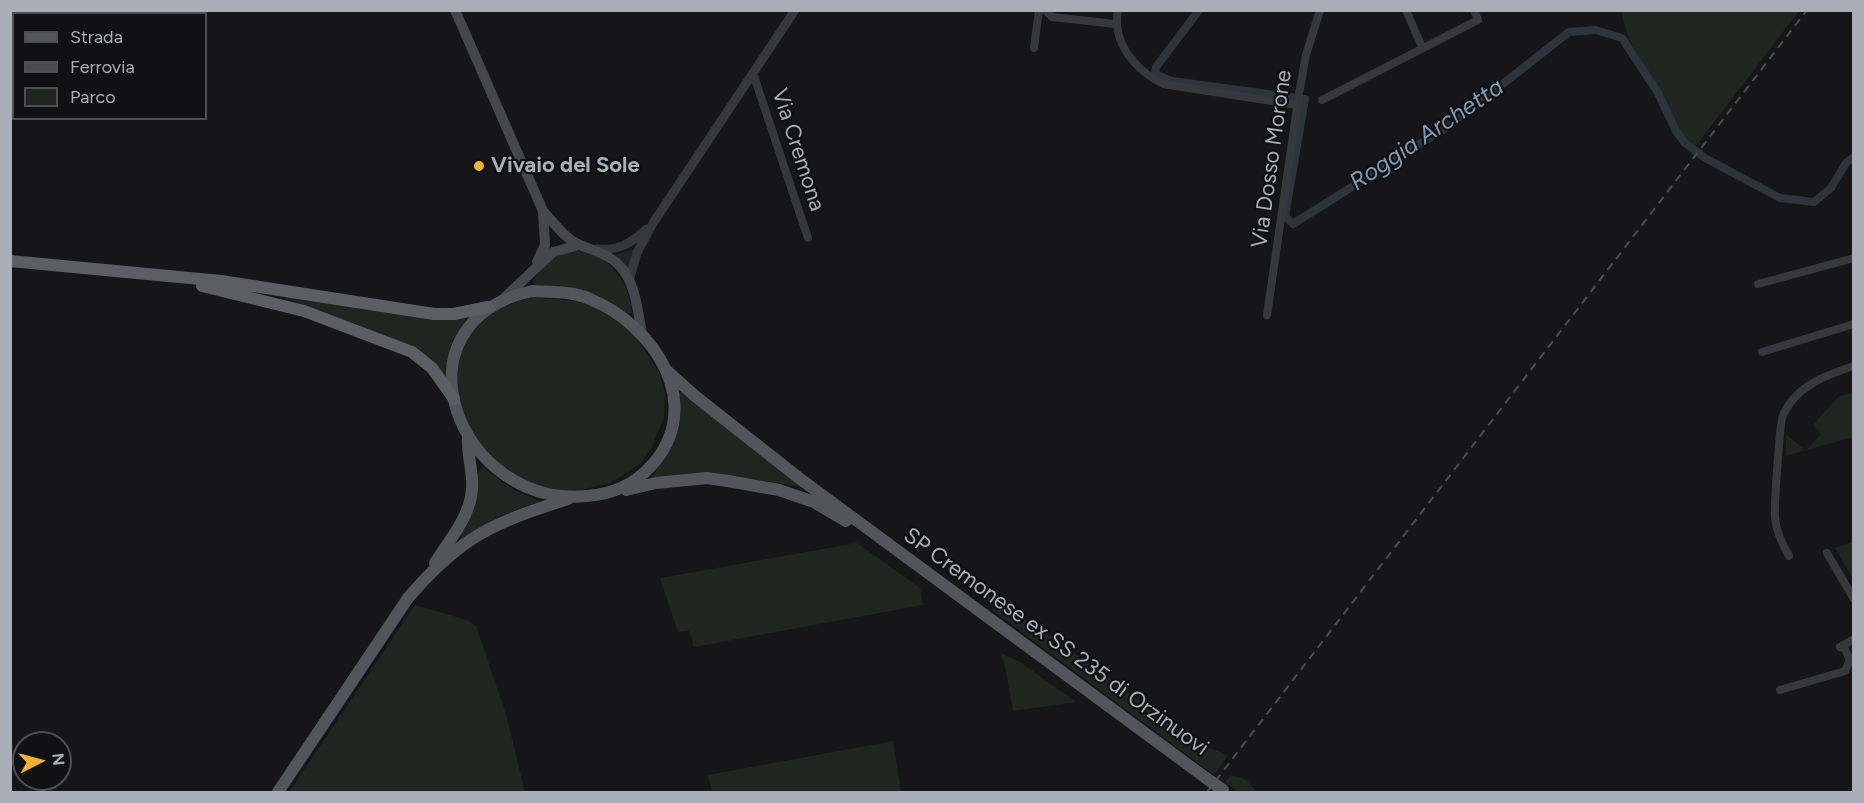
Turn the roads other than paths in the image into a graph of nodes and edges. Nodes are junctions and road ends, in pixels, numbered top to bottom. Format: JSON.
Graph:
{"nodes":[{"id":1,"x":455,"y":10,"type":"edge"},
{"id":2,"x":795,"y":10,"type":"edge"},
{"id":3,"x":1039,"y":10,"type":"edge"},
{"id":4,"x":1046,"y":10,"type":"edge"},
{"id":5,"x":1118,"y":10,"type":"edge"},
{"id":6,"x":1320,"y":10,"type":"edge"},
{"id":7,"x":1406,"y":10,"type":"edge"},
{"id":8,"x":1476,"y":11,"type":"edge"},
{"id":9,"x":1115,"y":24,"type":"junction"},
{"id":10,"x":1422,"y":47,"type":"junction"},
{"id":11,"x":1034,"y":48,"type":"dead end"},
{"id":12,"x":753,"y":73,"type":"junction"},
{"id":13,"x":1298,"y":100,"type":"junction"},
{"id":14,"x":1322,"y":100,"type":"dead end"},
{"id":15,"x":543,"y":211,"type":"junction"},
{"id":16,"x":653,"y":223,"type":"junction"},
{"id":17,"x":808,"y":238,"type":"dead end"},
{"id":18,"x":579,"y":245,"type":"junction"},
{"id":19,"x":597,"y":249,"type":"junction"},
{"id":20,"x":1854,"y":258,"type":"edge"},
{"id":21,"x":10,"y":261,"type":"edge"},
{"id":22,"x":529,"y":273,"type":"junction"},
{"id":23,"x":148,"y":274,"type":"junction"},
{"id":24,"x":629,"y":280,"type":"junction"},
{"id":25,"x":1758,"y":284,"type":"dead end"},
{"id":26,"x":502,"y":300,"type":"junction"},
{"id":27,"x":488,"y":308,"type":"junction"},
{"id":28,"x":1267,"y":315,"type":"dead end"},
{"id":29,"x":1854,"y":324,"type":"edge"},
{"id":30,"x":642,"y":334,"type":"junction"},
{"id":31,"x":1762,"y":352,"type":"dead end"},
{"id":32,"x":1854,"y":366,"type":"edge"},
{"id":33,"x":666,"y":370,"type":"junction"},
{"id":34,"x":454,"y":399,"type":"junction"},
{"id":35,"x":468,"y":437,"type":"junction"},
{"id":36,"x":616,"y":490,"type":"junction"},
{"id":37,"x":572,"y":498,"type":"junction"},
{"id":38,"x":882,"y":539,"type":"junction"},
{"id":39,"x":1827,"y":553,"type":"dead end"},
{"id":40,"x":1789,"y":556,"type":"dead end"},
{"id":41,"x":430,"y":572,"type":"junction"},
{"id":42,"x":1853,"y":596,"type":"edge"},
{"id":43,"x":1854,"y":639,"type":"edge"},
{"id":44,"x":1780,"y":690,"type":"dead end"},
{"id":45,"x":1224,"y":791,"type":"edge"},
{"id":46,"x":278,"y":792,"type":"edge"}],
"edges":[{"from":1,"to":15,"type":"main road"},
{"from":2,"to":12,"type":"street","name":"Via Cremona"},
{"from":3,"to":11,"type":"street"},
{"from":4,"to":9,"type":"street"},
{"from":5,"to":9,"type":"street"},
{"from":6,"to":13,"type":"street","name":"Via Dosso Morone"},
{"from":7,"to":10,"type":"street"},
{"from":8,"to":10,"type":"street"},
{"from":9,"to":13,"type":"street"},
{"from":10,"to":14,"type":"street"},
{"from":12,"to":16,"type":"street","name":"Via Cremona"},
{"from":12,"to":17,"type":"street","name":"Via Cremona"},
{"from":13,"to":28,"type":"street","name":"Via Dosso Morone"},
{"from":15,"to":18,"type":"main road"},
{"from":15,"to":22,"type":"main road"},
{"from":16,"to":19,"type":"street","name":"Via Cremona"},
{"from":16,"to":24,"type":"street","name":"Via Cremona"},
{"from":18,"to":19,"type":"main road"},
{"from":18,"to":22,"type":"main road"},
{"from":19,"to":24,"type":"main road"},
{"from":20,"to":25,"type":"street"},
{"from":21,"to":23,"type":"highway"},
{"from":22,"to":26,"type":"main road"},
{"from":23,"to":27,"type":"highway"},
{"from":23,"to":34,"type":"highway"},
{"from":24,"to":30,"type":"main road"},
{"from":26,"to":27,"type":"main road"},
{"from":26,"to":30,"type":"main road"},
{"from":27,"to":34,"type":"main road"},
{"from":29,"to":31,"type":"street"},
{"from":30,"to":33,"type":"main road"},
{"from":32,"to":40,"type":"street"},
{"from":33,"to":36,"type":"main road"},
{"from":33,"to":38,"type":"main road"},
{"from":34,"to":35,"type":"main road"},
{"from":35,"to":37,"type":"main road"},
{"from":35,"to":41,"type":"main road"},
{"from":36,"to":37,"type":"main road"},
{"from":36,"to":38,"type":"main road"},
{"from":37,"to":41,"type":"main road"},
{"from":38,"to":45,"type":"main road","name":"SP Cremonese ex SS 235 di Orzinuovi","bridge":true},
{"from":39,"to":42,"type":"street"},
{"from":41,"to":46,"type":"main road"},
{"from":43,"to":44,"type":"street"}]}
